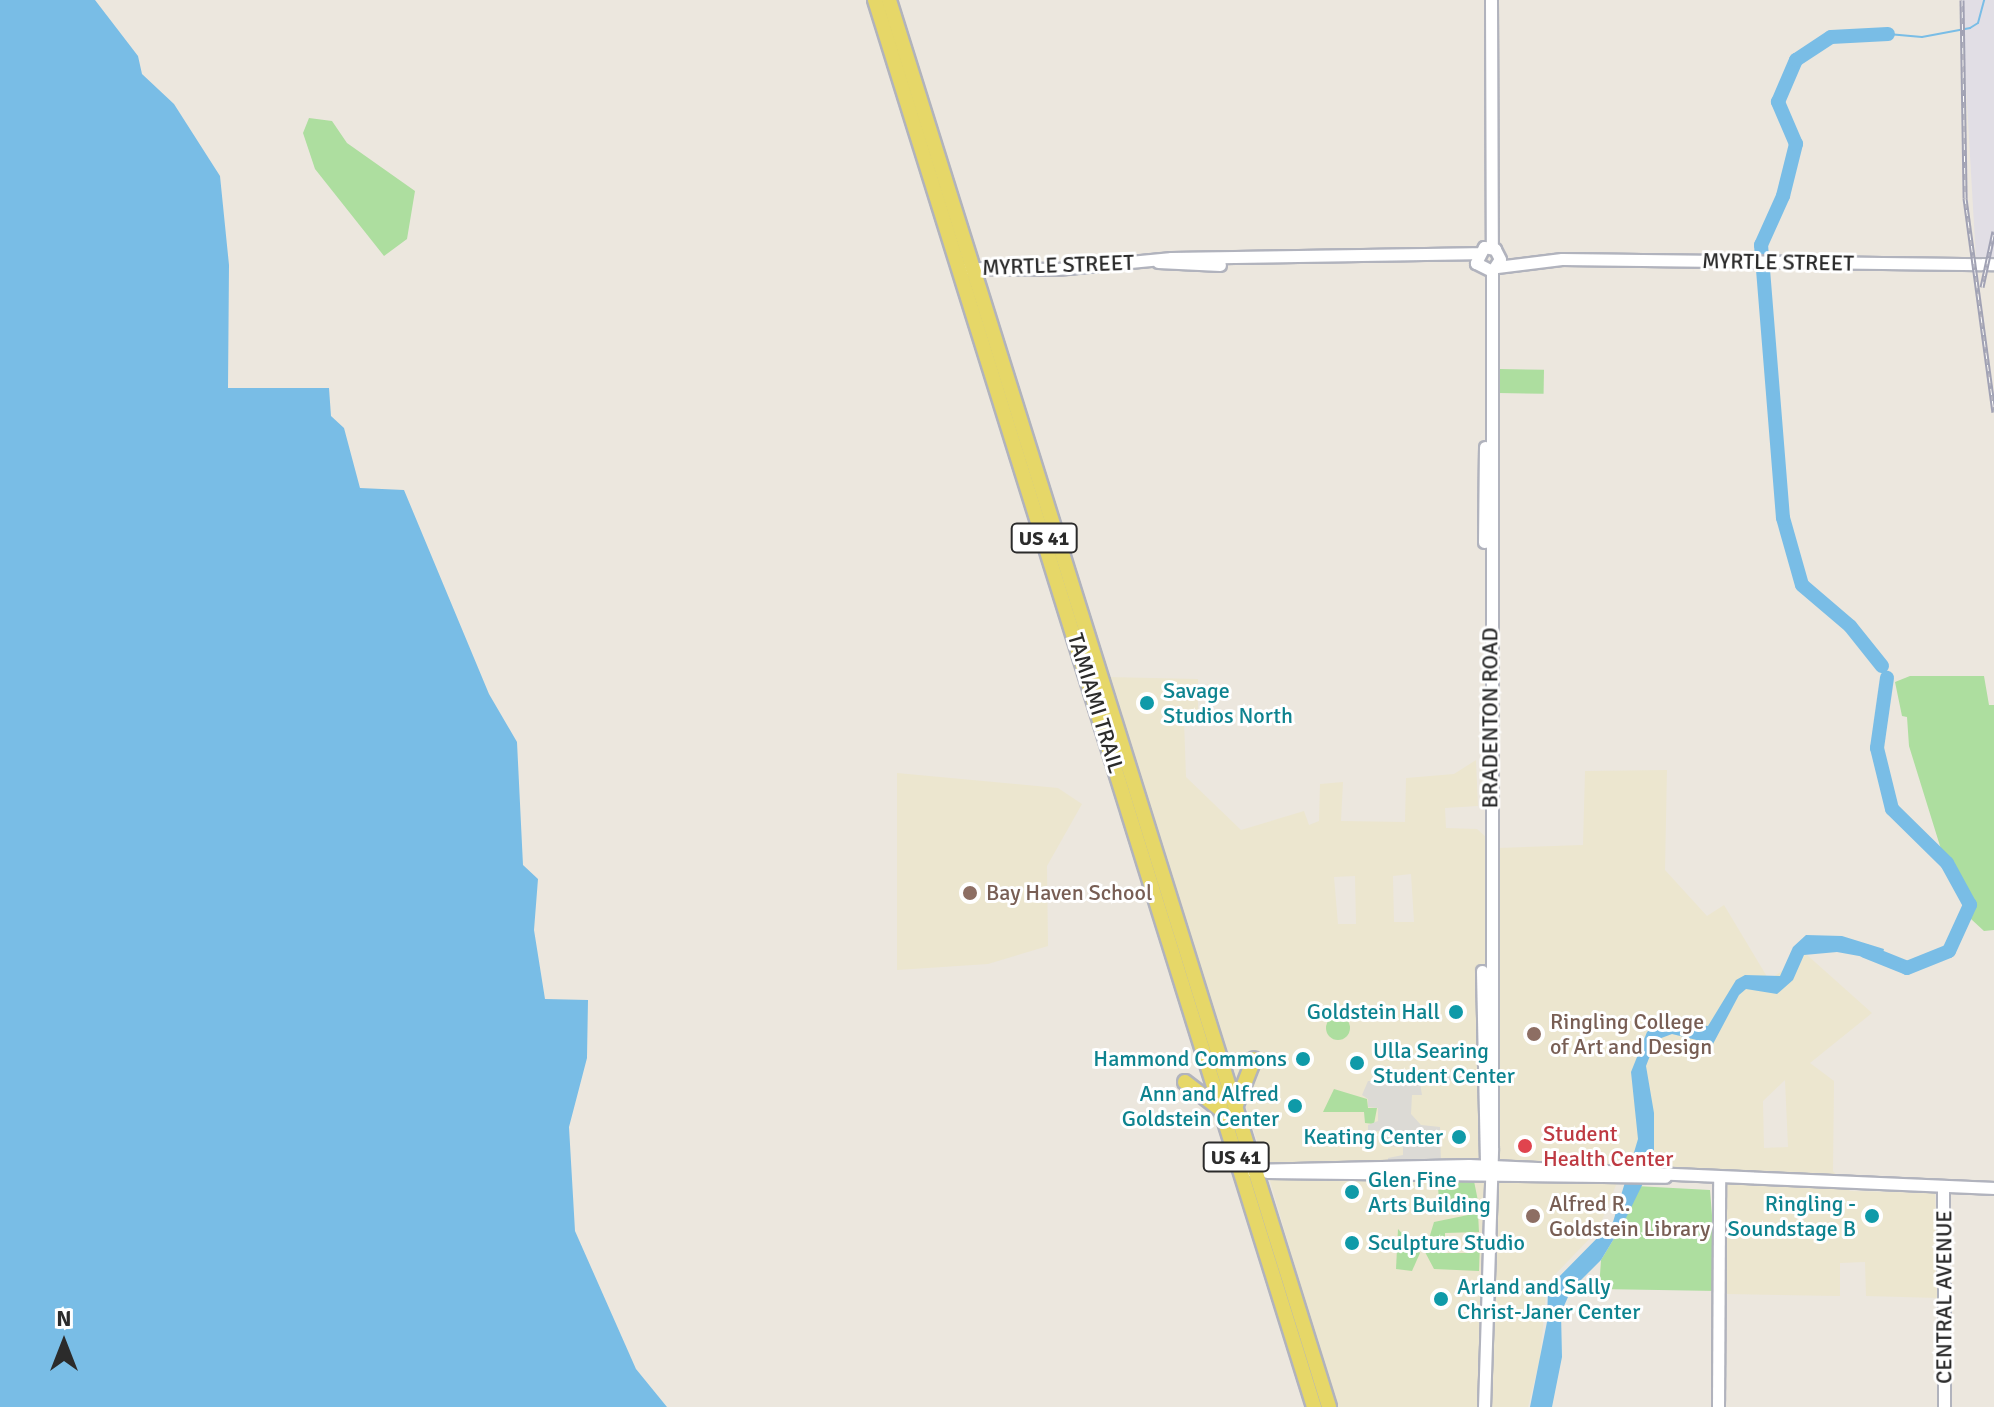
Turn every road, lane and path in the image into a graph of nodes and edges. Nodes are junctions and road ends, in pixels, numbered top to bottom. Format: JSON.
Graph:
{"nodes":[{"id":1,"x":875,"y":0,"type":"edge"},
{"id":2,"x":889,"y":0,"type":"edge"},
{"id":3,"x":1485,"y":0,"type":"edge"},
{"id":4,"x":1491,"y":0,"type":"edge"},
{"id":5,"x":1488,"y":250,"type":"junction"},
{"id":6,"x":1562,"y":259,"type":"junction"},
{"id":7,"x":1157,"y":262,"type":"junction"},
{"id":8,"x":1994,"y":264,"type":"edge"},
{"id":9,"x":966,"y":268,"type":"junction"},
{"id":10,"x":1488,"y":269,"type":"junction"},
{"id":11,"x":1254,"y":1059,"type":"dead end"},
{"id":12,"x":1185,"y":1082,"type":"dead end"},
{"id":13,"x":1229,"y":1111,"type":"junction"},
{"id":14,"x":1247,"y":1170,"type":"junction"},
{"id":15,"x":1488,"y":1170,"type":"junction"},
{"id":16,"x":1719,"y":1179,"type":"junction"},
{"id":17,"x":1943,"y":1187,"type":"junction"},
{"id":18,"x":1994,"y":1188,"type":"edge"},
{"id":19,"x":1277,"y":1264,"type":"junction"},
{"id":20,"x":1314,"y":1407,"type":"edge"},
{"id":21,"x":1329,"y":1407,"type":"edge"},
{"id":22,"x":1484,"y":1407,"type":"edge"},
{"id":23,"x":1718,"y":1407,"type":"edge"},
{"id":24,"x":1944,"y":1407,"type":"edge"}],
"edges":[{"from":1,"to":9,"type":"main road","name":"TAMIAMI TRAIL","number":"US 41"},
{"from":2,"to":9,"type":"main road","name":"TAMIAMI TRAIL","number":"US 41"},
{"from":3,"to":5,"type":"street","name":"BRADENTON ROAD"},
{"from":4,"to":5,"type":"street","name":"BRADENTON ROAD"},
{"from":5,"to":6,"type":"street","name":"MYRTLE STREET"},
{"from":5,"to":7,"type":"street","name":"MYRTLE STREET"},
{"from":5,"to":10,"type":"street","name":"BRADENTON ROAD"},
{"from":5,"to":10,"type":"street","name":"BRADENTON ROAD"},
{"from":6,"to":8,"type":"street","name":"MYRTLE STREET"},
{"from":6,"to":10,"type":"street","name":"MYRTLE STREET"},
{"from":7,"to":9,"type":"street","name":"MYRTLE STREET"},
{"from":7,"to":10,"type":"street","name":"MYRTLE STREET"},
{"from":9,"to":13,"type":"main road","name":"TAMIAMI TRAIL","number":"US 41"},
{"from":10,"to":15,"type":"street","name":"BRADENTON ROAD"},
{"from":11,"to":13,"type":"main road"},
{"from":12,"to":13,"type":"main road"},
{"from":13,"to":14,"type":"main road","name":"TAMIAMI TRAIL","number":"US 41"},
{"from":14,"to":15,"type":"street"},
{"from":14,"to":19,"type":"main road","name":"TAMIAMI TRAIL","number":"US 41"},
{"from":14,"to":19,"type":"main road","name":"TAMIAMI TRAIL","number":"US 41"},
{"from":15,"to":16,"type":"street"},
{"from":15,"to":22,"type":"street","name":"BRADENTON ROAD"},
{"from":16,"to":17,"type":"street"},
{"from":16,"to":23,"type":"street"},
{"from":17,"to":18,"type":"street"},
{"from":17,"to":24,"type":"street","name":"CENTRAL AVENUE"},
{"from":19,"to":20,"type":"main road","name":"TAMIAMI TRAIL","number":"US 41"},
{"from":19,"to":21,"type":"main road"}]}
